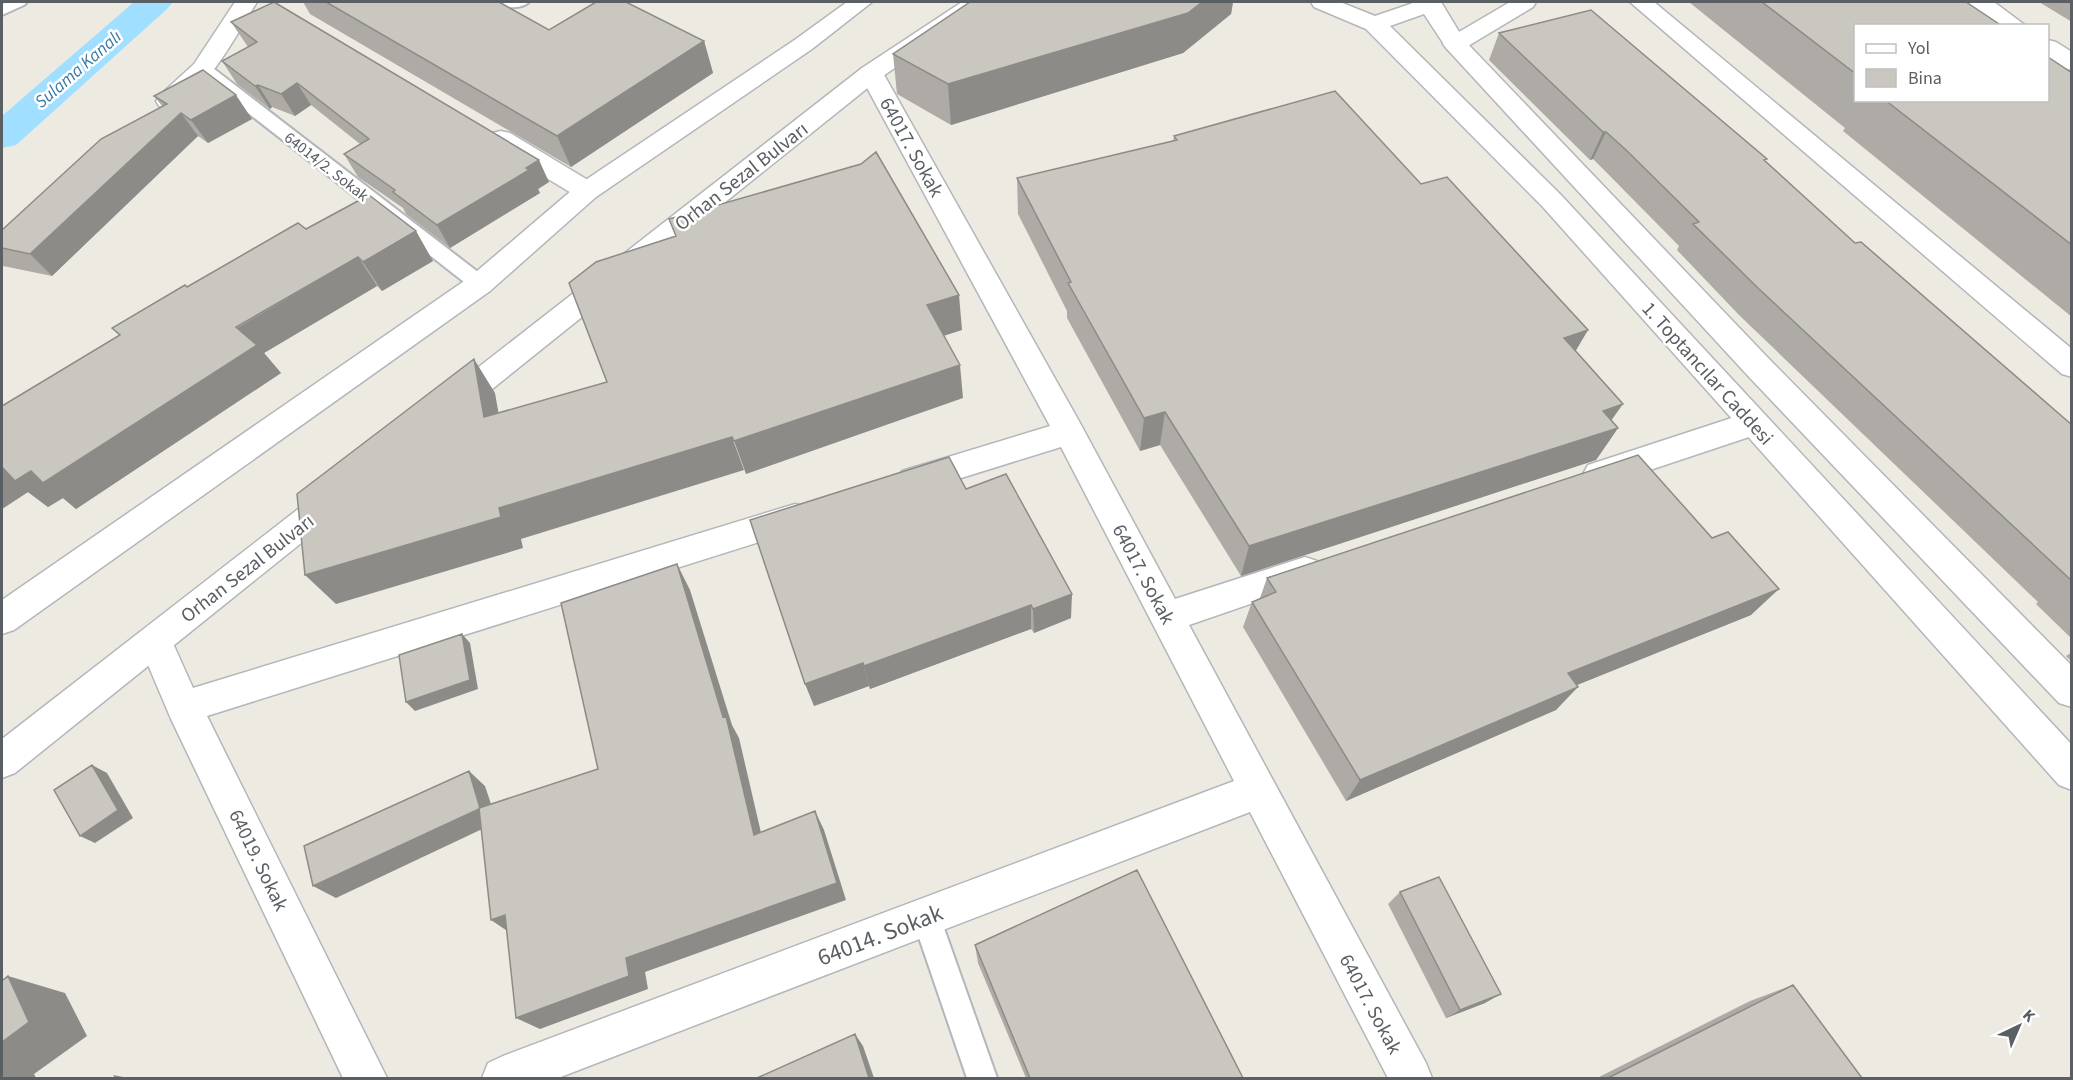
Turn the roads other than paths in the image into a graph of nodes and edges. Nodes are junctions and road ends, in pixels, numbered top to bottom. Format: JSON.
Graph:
{"nodes":[{"id":1,"x":19,"y":2,"type":"edge"},
{"id":2,"x":246,"y":2,"type":"edge"},
{"id":3,"x":500,"y":2,"type":"edge"},
{"id":4,"x":520,"y":2,"type":"edge"},
{"id":5,"x":861,"y":2,"type":"edge"},
{"id":6,"x":977,"y":2,"type":"edge"},
{"id":7,"x":1322,"y":2,"type":"edge"},
{"id":8,"x":1525,"y":2,"type":"edge"},
{"id":9,"x":1641,"y":2,"type":"edge"},
{"id":10,"x":1979,"y":2,"type":"edge"},
{"id":11,"x":1430,"y":3,"type":"edge"},
{"id":12,"x":2,"y":9,"type":"edge"},
{"id":13,"x":1374,"y":24,"type":"junction"},
{"id":14,"x":2012,"y":24,"type":"edge"},
{"id":15,"x":1455,"y":44,"type":"junction"},
{"id":16,"x":2049,"y":48,"type":"edge"},
{"id":17,"x":2072,"y":63,"type":"edge"},
{"id":18,"x":203,"y":69,"type":"junction"},
{"id":19,"x":871,"y":73,"type":"junction"},
{"id":20,"x":151,"y":117,"type":"edge"},
{"id":21,"x":485,"y":130,"type":"edge"},
{"id":22,"x":587,"y":191,"type":"junction"},
{"id":23,"x":480,"y":284,"type":"junction"},
{"id":24,"x":2072,"y":366,"type":"edge"},
{"id":25,"x":1753,"y":423,"type":"junction"},
{"id":26,"x":424,"y":427,"type":"edge"},
{"id":27,"x":1069,"y":432,"type":"junction"},
{"id":28,"x":359,"y":479,"type":"edge"},
{"id":29,"x":1573,"y":483,"type":"edge"},
{"id":30,"x":888,"y":488,"type":"edge"},
{"id":31,"x":820,"y":509,"type":"edge"},
{"id":32,"x":1336,"y":561,"type":"edge"},
{"id":33,"x":1168,"y":617,"type":"junction"},
{"id":34,"x":2,"y":619,"type":"edge"},
{"id":35,"x":155,"y":641,"type":"junction"},
{"id":36,"x":2072,"y":691,"type":"edge"},
{"id":37,"x":184,"y":707,"type":"junction"},
{"id":38,"x":2,"y":760,"type":"edge"},
{"id":39,"x":2072,"y":772,"type":"edge"},
{"id":40,"x":1257,"y":791,"type":"junction"},
{"id":41,"x":926,"y":917,"type":"junction"},
{"id":42,"x":365,"y":1078,"type":"edge"},
{"id":43,"x":503,"y":1078,"type":"edge"},
{"id":44,"x":982,"y":1078,"type":"edge"},
{"id":45,"x":1411,"y":1078,"type":"edge"}],
"edges":[{"from":1,"to":12,"type":"lane"},
{"from":2,"to":18,"type":"street"},
{"from":3,"to":4,"type":"lane"},
{"from":5,"to":22,"type":"street"},
{"from":6,"to":19,"type":"street","name":"Orhan Sezal Bulvarı"},
{"from":7,"to":13,"type":"street","name":"1. Toptancılar Caddesi"},
{"from":8,"to":15,"type":"street"},
{"from":9,"to":24,"type":"street"},
{"from":10,"to":14,"type":"street"},
{"from":11,"to":13,"type":"street"},
{"from":11,"to":15,"type":"street","name":"1. Toptancılar Caddesi"},
{"from":13,"to":25,"type":"street","name":"1. Toptancılar Caddesi"},
{"from":15,"to":36,"type":"street","name":"1. Toptancılar Caddesi"},
{"from":16,"to":17,"type":"street"},
{"from":18,"to":20,"type":"street"},
{"from":18,"to":23,"type":"lane","name":"64014/2. Sokak"},
{"from":19,"to":26,"type":"street","name":"Orhan Sezal Bulvarı"},
{"from":19,"to":27,"type":"street","name":"64017. Sokak"},
{"from":21,"to":22,"type":"street"},
{"from":22,"to":23,"type":"street"},
{"from":23,"to":34,"type":"street"},
{"from":25,"to":29,"type":"street"},
{"from":25,"to":39,"type":"street","name":"1. Toptancılar Caddesi"},
{"from":27,"to":30,"type":"street"},
{"from":27,"to":33,"type":"street","name":"64017. Sokak"},
{"from":28,"to":35,"type":"street","name":"Orhan Sezal Bulvarı"},
{"from":31,"to":37,"type":"street"},
{"from":32,"to":33,"type":"street"},
{"from":33,"to":40,"type":"street","name":"64017. Sokak"},
{"from":35,"to":37,"type":"street","name":"64019. Sokak"},
{"from":35,"to":38,"type":"street","name":"Orhan Sezal Bulvarı"},
{"from":37,"to":42,"type":"street","name":"64019. Sokak"},
{"from":40,"to":41,"type":"street","name":"64014. Sokak"},
{"from":40,"to":45,"type":"street","name":"64017. Sokak"},
{"from":41,"to":43,"type":"street","name":"64014. Sokak"},
{"from":41,"to":44,"type":"lane"}]}
